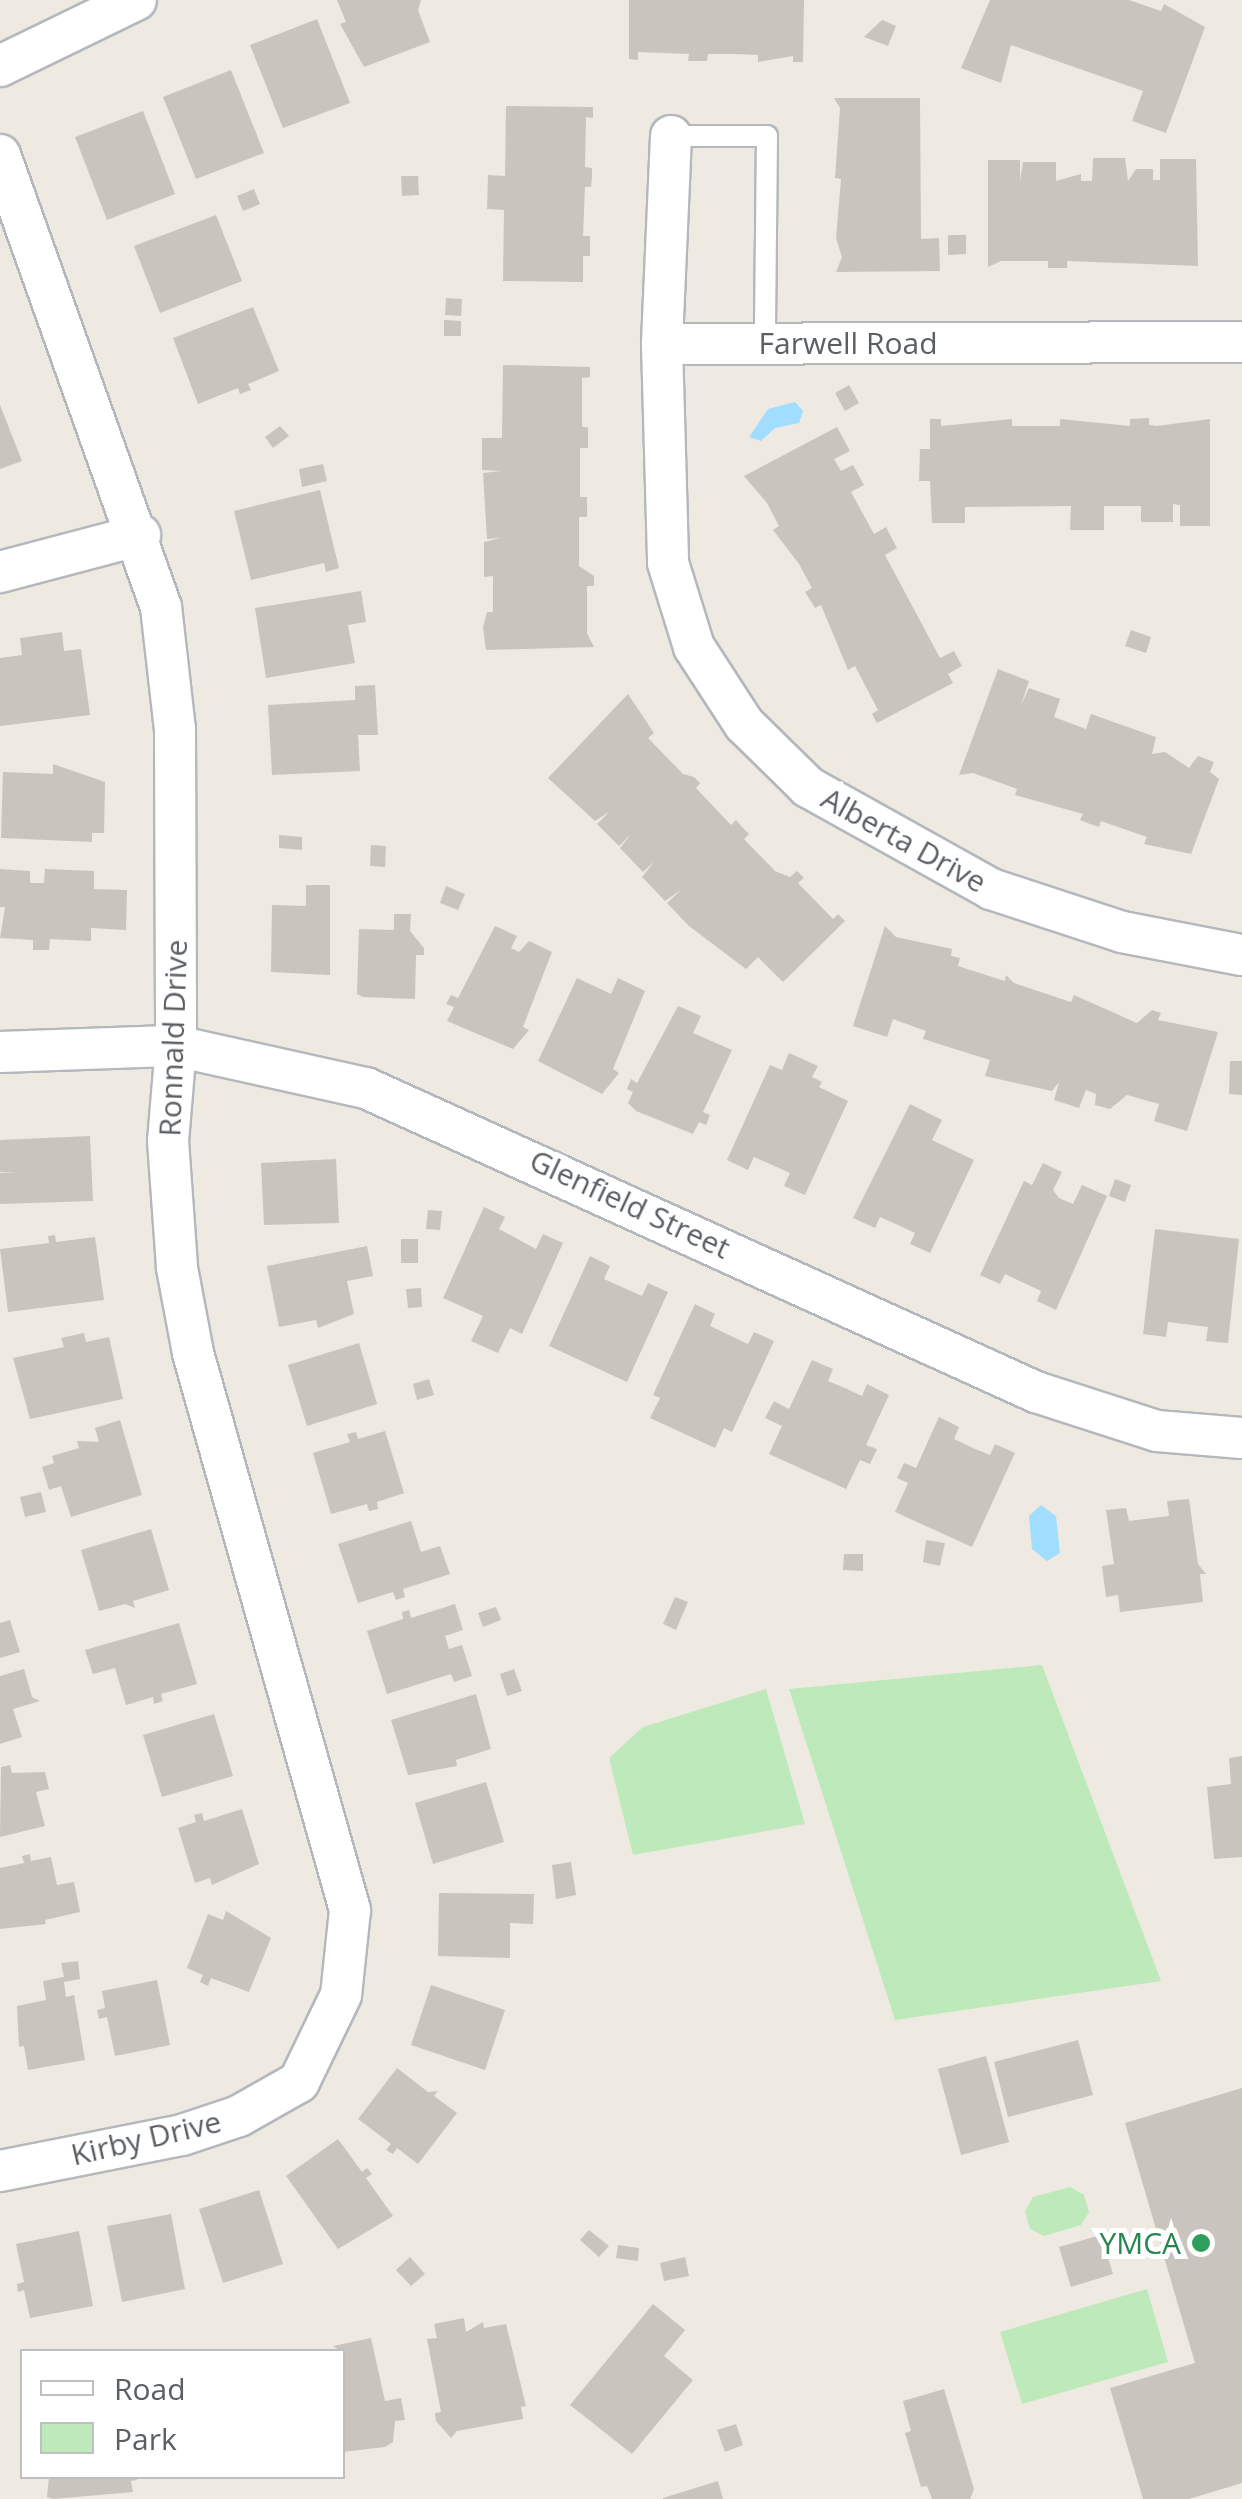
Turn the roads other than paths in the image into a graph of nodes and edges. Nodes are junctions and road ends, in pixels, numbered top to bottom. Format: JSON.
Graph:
{"nodes":[{"id":1,"x":136,"y":0,"type":"edge"},
{"id":2,"x":0,"y":66,"type":"edge"},
{"id":3,"x":672,"y":136,"type":"joint"},
{"id":4,"x":0,"y":155,"type":"edge"},
{"id":5,"x":1242,"y":342,"type":"edge"},
{"id":6,"x":662,"y":344,"type":"junction"},
{"id":7,"x":764,"y":344,"type":"junction"},
{"id":8,"x":140,"y":534,"type":"junction"},
{"id":9,"x":0,"y":572,"type":"edge"},
{"id":10,"x":1242,"y":955,"type":"edge"},
{"id":11,"x":176,"y":1046,"type":"junction"},
{"id":12,"x":0,"y":1052,"type":"edge"},
{"id":13,"x":1242,"y":1438,"type":"edge"},
{"id":14,"x":348,"y":1927,"type":"joint"},
{"id":15,"x":0,"y":2171,"type":"edge"}],
"edges":[{"from":1,"to":2,"type":"street"},
{"from":3,"to":6,"type":"street"},
{"from":3,"to":7,"type":"lane"},
{"from":4,"to":8,"type":"street","name":"Ronnald Drive"},
{"from":5,"to":7,"type":"street","name":"Farwell Road"},
{"from":6,"to":7,"type":"street","name":"Farwell Road"},
{"from":6,"to":10,"type":"street","name":"Alberta Drive"},
{"from":8,"to":9,"type":"street"},
{"from":8,"to":11,"type":"street","name":"Ronnald Drive"},
{"from":11,"to":12,"type":"street","name":"Glenfield Street"},
{"from":11,"to":13,"type":"street","name":"Glenfield Street"},
{"from":11,"to":14,"type":"street","name":"Ronnald Drive"},
{"from":14,"to":15,"type":"street","name":"Kirby Drive"}]}
